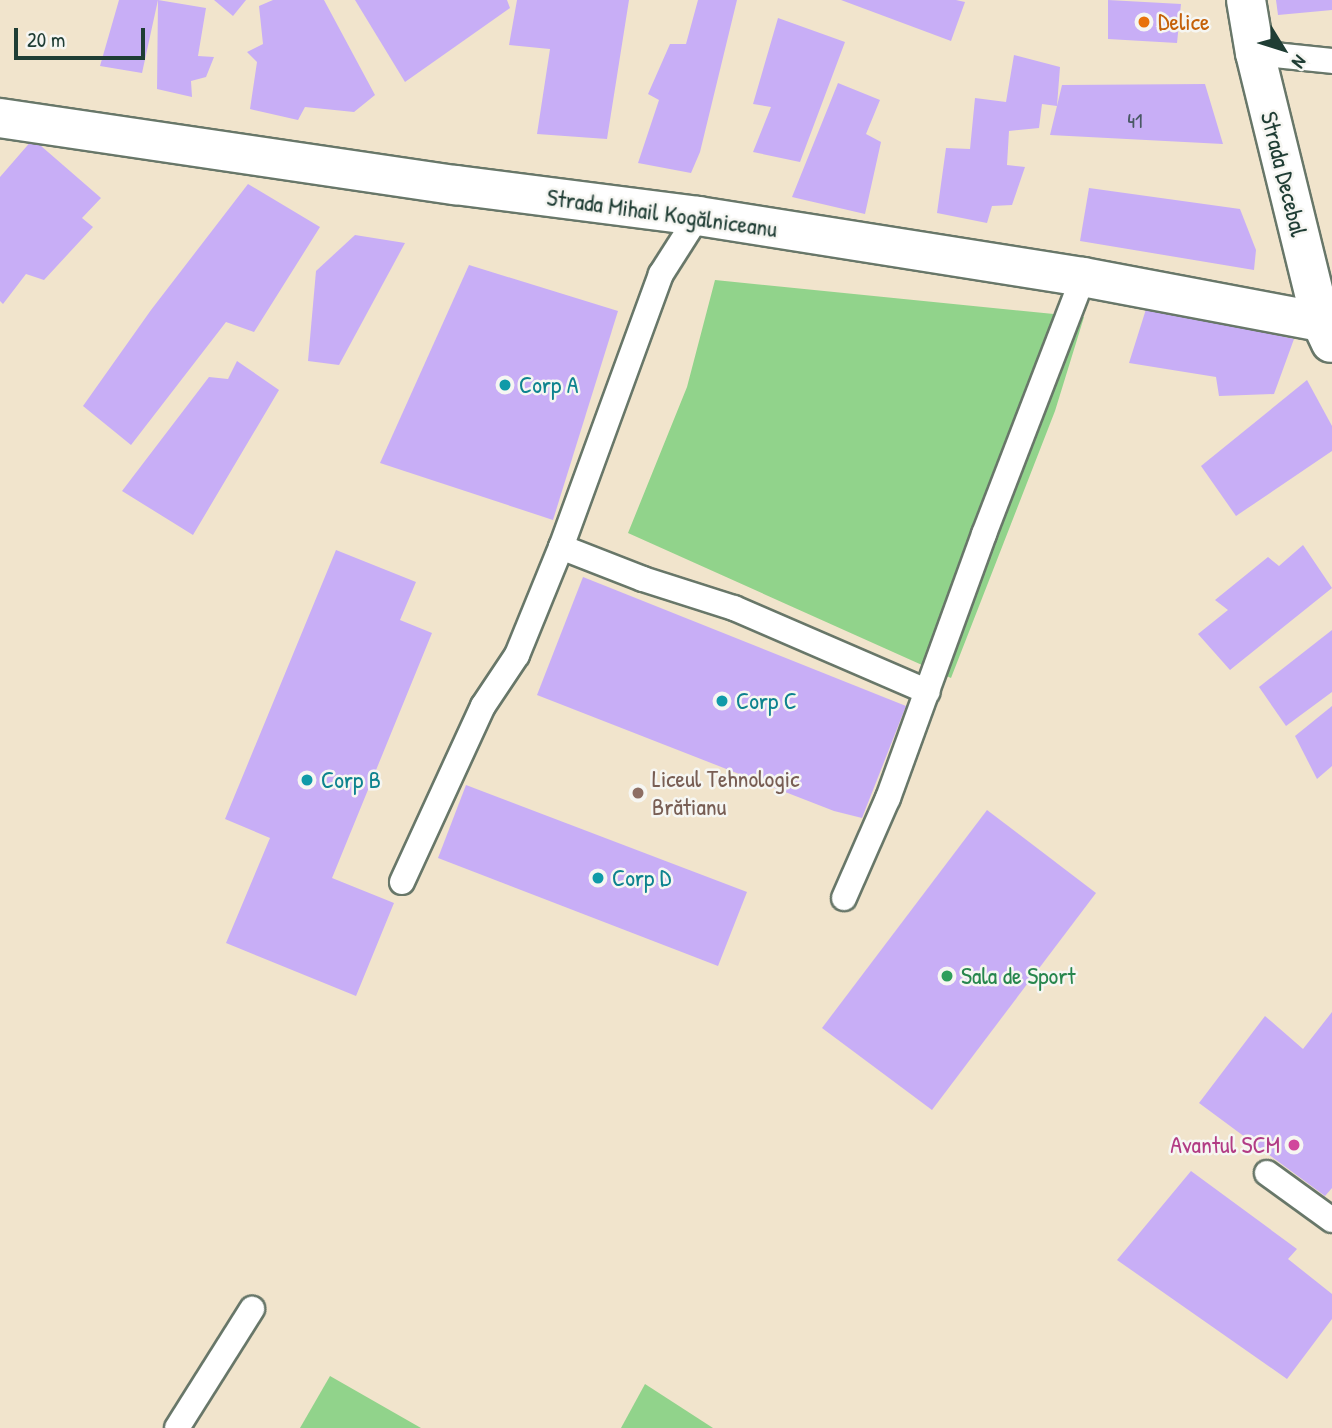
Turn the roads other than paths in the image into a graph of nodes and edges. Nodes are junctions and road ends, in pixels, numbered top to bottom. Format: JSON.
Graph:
{"nodes":[{"id":1,"x":1246,"y":0,"type":"edge"},
{"id":2,"x":1255,"y":53,"type":"junction"},
{"id":3,"x":1332,"y":61,"type":"edge"},
{"id":4,"x":0,"y":118,"type":"edge"},
{"id":5,"x":698,"y":216,"type":"junction"},
{"id":6,"x":1083,"y":276,"type":"junction"},
{"id":7,"x":1326,"y":333,"type":"edge"},
{"id":8,"x":561,"y":547,"type":"junction"},
{"id":9,"x":928,"y":692,"type":"junction"},
{"id":10,"x":401,"y":881,"type":"dead end"},
{"id":11,"x":844,"y":898,"type":"dead end"},
{"id":12,"x":1267,"y":1173,"type":"dead end"},
{"id":13,"x":1332,"y":1220,"type":"edge"},
{"id":14,"x":252,"y":1309,"type":"dead end"},
{"id":15,"x":177,"y":1428,"type":"edge"}],
"edges":[{"from":1,"to":2,"type":"street","name":"Strada Decebal"},
{"from":2,"to":3,"type":"lane"},
{"from":2,"to":7,"type":"street","name":"Strada Decebal"},
{"from":4,"to":5,"type":"street","name":"Strada Mihail Kogălniceanu"},
{"from":5,"to":6,"type":"street","name":"Strada Mihail Kogălniceanu"},
{"from":5,"to":8,"type":"lane"},
{"from":6,"to":7,"type":"street","name":"Strada Mihail Kogălniceanu"},
{"from":6,"to":9,"type":"lane"},
{"from":8,"to":9,"type":"lane"},
{"from":8,"to":10,"type":"lane"},
{"from":9,"to":11,"type":"lane"},
{"from":12,"to":13,"type":"lane"},
{"from":14,"to":15,"type":"lane"}]}
